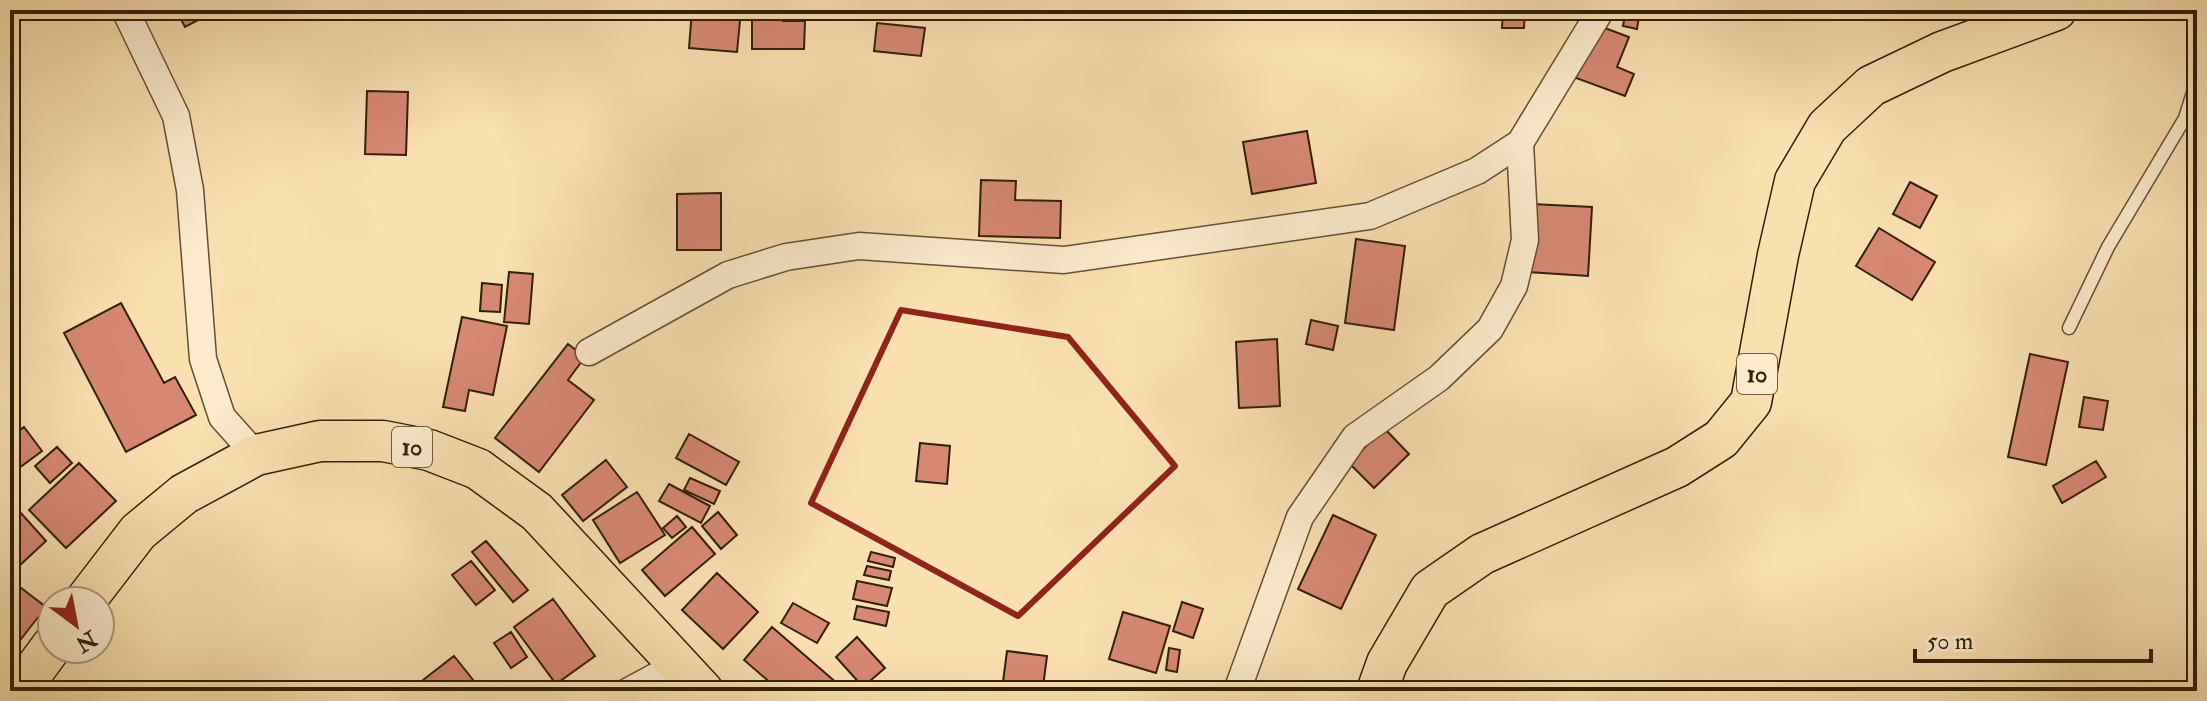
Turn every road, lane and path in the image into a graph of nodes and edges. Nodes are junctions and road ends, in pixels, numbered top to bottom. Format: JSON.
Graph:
{"nodes":[{"id":1,"x":125,"y":10,"type":"edge"},
{"id":2,"x":1601,"y":10,"type":"edge"},
{"id":3,"x":2056,"y":10,"type":"edge"},
{"id":4,"x":2197,"y":80,"type":"edge"},
{"id":5,"x":1520,"y":143,"type":"junction"},
{"id":6,"x":2069,"y":328,"type":"dead end"},
{"id":7,"x":589,"y":352,"type":"dead end"},
{"id":8,"x":256,"y":455,"type":"junction"},
{"id":9,"x":97,"y":585,"type":"edge"},
{"id":10,"x":38,"y":665,"type":"edge"},
{"id":11,"x":691,"y":678,"type":"edge"},
{"id":12,"x":11,"y":691,"type":"edge"},
{"id":13,"x":629,"y":691,"type":"edge"},
{"id":14,"x":1237,"y":691,"type":"edge"},
{"id":15,"x":1377,"y":691,"type":"edge"}],
"edges":[{"from":1,"to":8,"type":"street"},
{"from":2,"to":5,"type":"street"},
{"from":3,"to":15,"type":"main road","number":"10"},
{"from":4,"to":6,"type":"lane"},
{"from":5,"to":7,"type":"street"},
{"from":5,"to":14,"type":"street"},
{"from":8,"to":9,"type":"main road","number":"10"},
{"from":8,"to":11,"type":"main road","number":"10"},
{"from":10,"to":12,"type":"main road"},
{"from":11,"to":13,"type":"street"}]}
